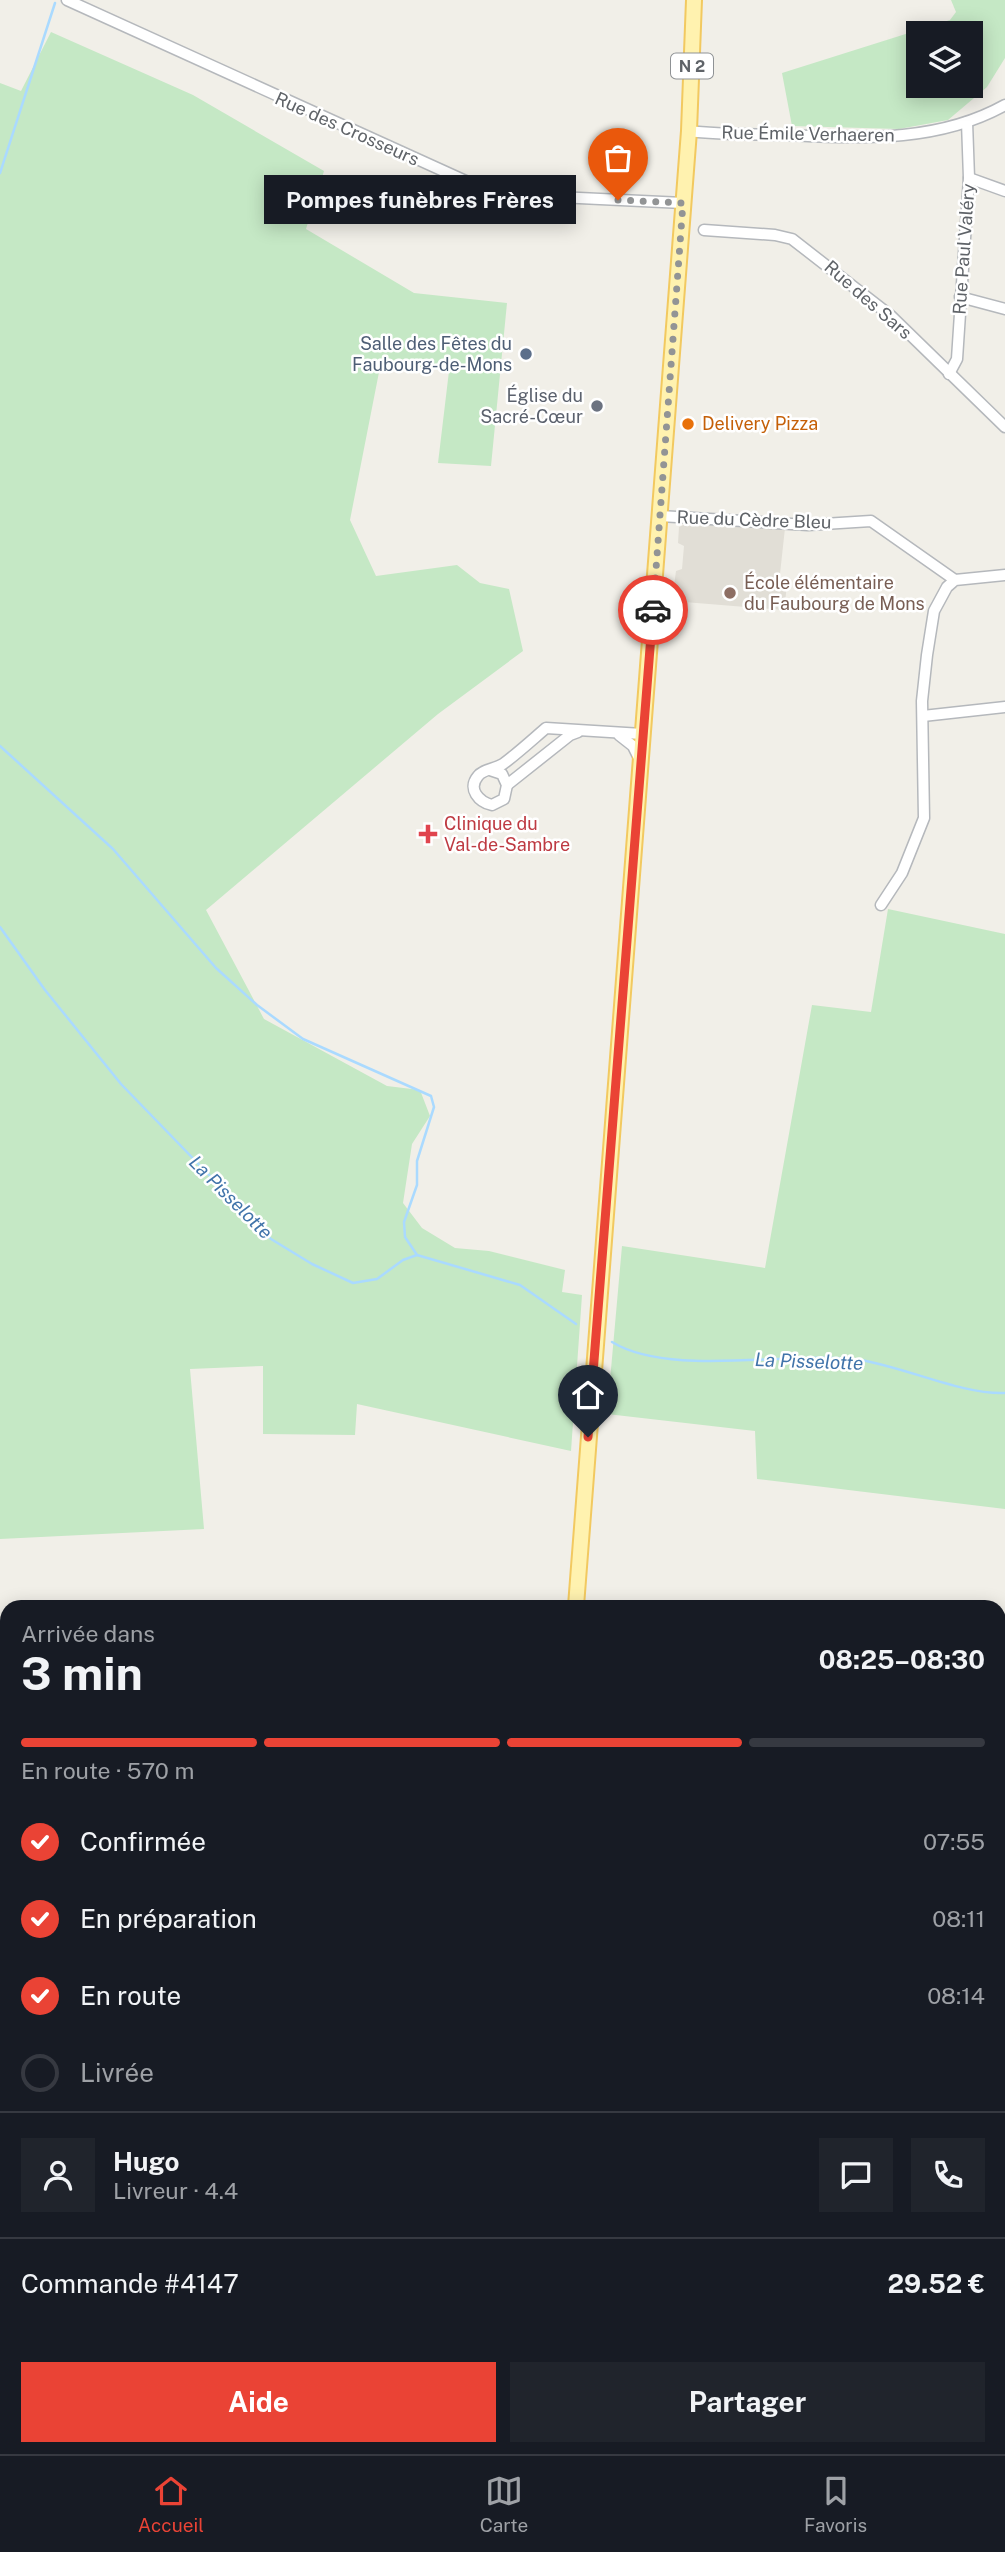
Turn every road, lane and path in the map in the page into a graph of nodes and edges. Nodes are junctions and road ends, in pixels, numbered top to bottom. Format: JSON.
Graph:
{"nodes":[{"id":1,"x":67,"y":0,"type":"edge"},
{"id":2,"x":694,"y":0,"type":"edge"},
{"id":3,"x":1005,"y":105,"type":"edge"},
{"id":4,"x":967,"y":122,"type":"junction"},
{"id":5,"x":689,"y":131,"type":"junction"},
{"id":6,"x":969,"y":178,"type":"junction"},
{"id":7,"x":1005,"y":191,"type":"edge"},
{"id":8,"x":683,"y":203,"type":"junction"},
{"id":9,"x":704,"y":230,"type":"dead end"},
{"id":10,"x":960,"y":297,"type":"junction"},
{"id":11,"x":1005,"y":309,"type":"edge"},
{"id":12,"x":949,"y":374,"type":"junction"},
{"id":13,"x":1005,"y":427,"type":"edge"},
{"id":14,"x":660,"y":516,"type":"junction"},
{"id":15,"x":1005,"y":575,"type":"edge"},
{"id":16,"x":955,"y":580,"type":"junction"},
{"id":17,"x":1005,"y":707,"type":"edge"},
{"id":18,"x":923,"y":716,"type":"junction"},
{"id":19,"x":578,"y":732,"type":"junction"},
{"id":20,"x":642,"y":734,"type":"junction"},
{"id":21,"x":618,"y":735,"type":"junction"},
{"id":22,"x":640,"y":761,"type":"junction"},
{"id":23,"x":490,"y":770,"type":"junction"},
{"id":24,"x":507,"y":785,"type":"junction"},
{"id":25,"x":881,"y":905,"type":"dead end"},
{"id":26,"x":576,"y":1600,"type":"edge"}],
"edges":[{"from":1,"to":8,"type":"street","name":"Rue des Crosseurs"},
{"from":2,"to":5,"type":"main road","number":"N 2"},
{"from":3,"to":4,"type":"street","name":"Rue Émile Verhaeren"},
{"from":4,"to":5,"type":"street","name":"Rue Émile Verhaeren"},
{"from":4,"to":6,"type":"street","name":"Rue Paul Valéry"},
{"from":5,"to":8,"type":"main road","number":"N 2"},
{"from":6,"to":7,"type":"street"},
{"from":6,"to":10,"type":"street","name":"Rue Paul Valéry"},
{"from":8,"to":14,"type":"main road","number":"N 2"},
{"from":9,"to":12,"type":"street","name":"Rue des Sars"},
{"from":10,"to":11,"type":"street"},
{"from":10,"to":12,"type":"street","name":"Rue Paul Valéry"},
{"from":12,"to":13,"type":"street","name":"Rue des Sars"},
{"from":14,"to":16,"type":"street","name":"Rue du Cèdre Bleu"},
{"from":14,"to":20,"type":"main road","number":"N 2"},
{"from":15,"to":16,"type":"street"},
{"from":16,"to":18,"type":"street"},
{"from":17,"to":18,"type":"street"},
{"from":18,"to":25,"type":"street"},
{"from":19,"to":21,"type":"street"},
{"from":19,"to":23,"type":"street"},
{"from":19,"to":24,"type":"street"},
{"from":20,"to":21,"type":"street"},
{"from":20,"to":22,"type":"main road","number":"N 2"},
{"from":21,"to":22,"type":"street"},
{"from":22,"to":26,"type":"main road","number":"N 2"},
{"from":23,"to":24,"type":"street"},
{"from":23,"to":24,"type":"street"}]}
